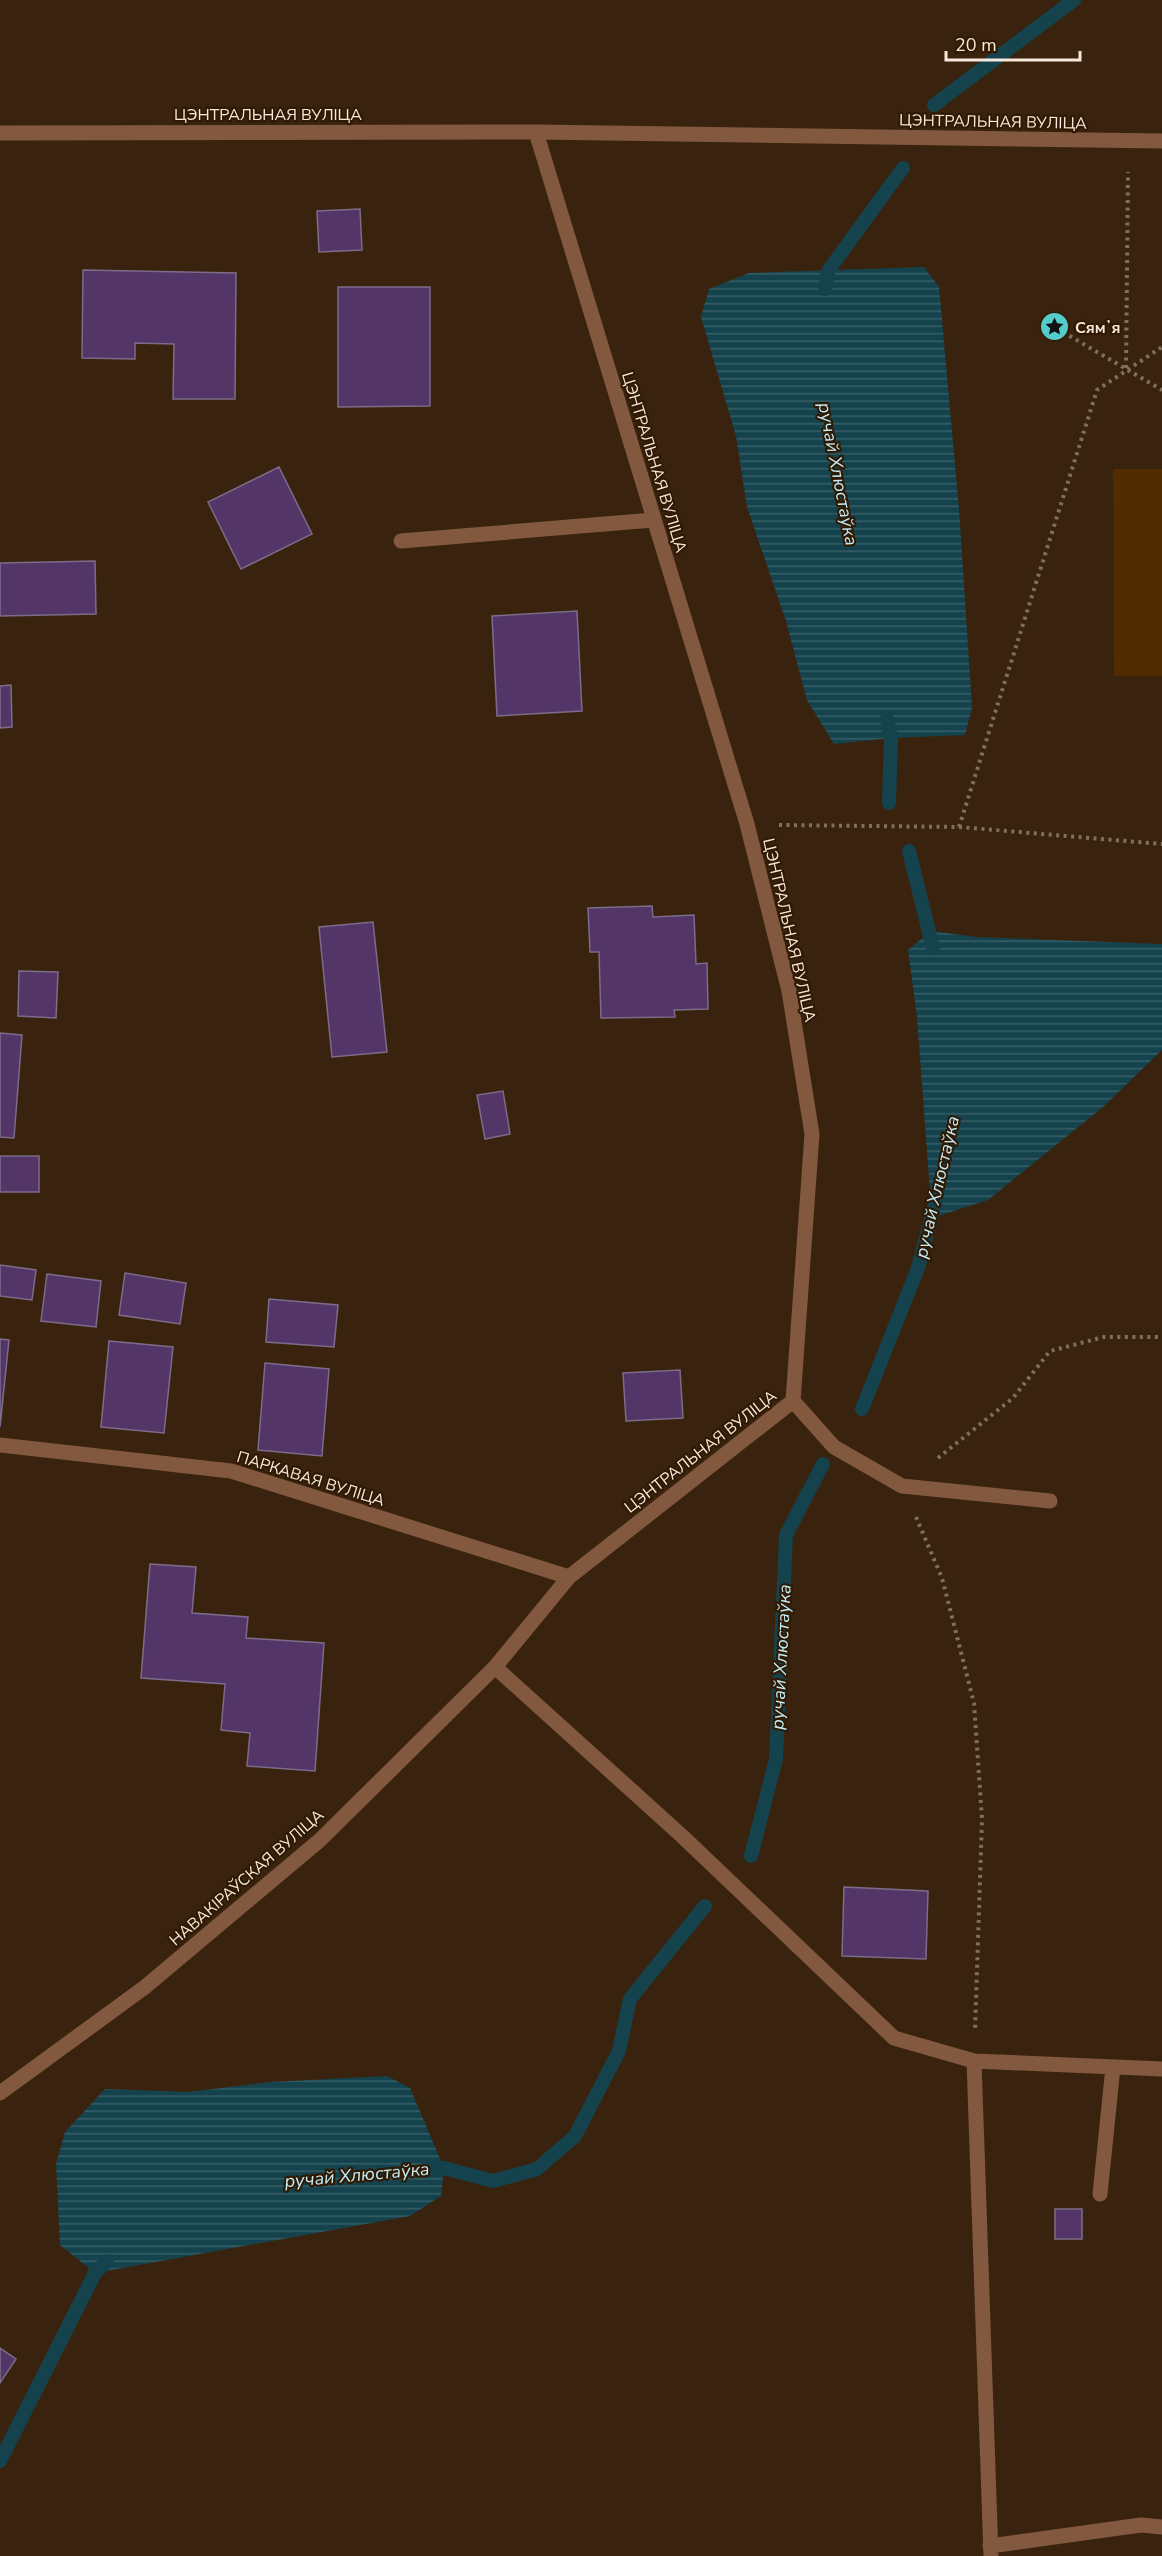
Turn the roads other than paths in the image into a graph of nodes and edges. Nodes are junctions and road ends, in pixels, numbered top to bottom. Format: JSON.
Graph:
{"nodes":[{"id":1,"x":536,"y":132,"type":"junction"},
{"id":2,"x":0,"y":133,"type":"edge"},
{"id":3,"x":1162,"y":141,"type":"edge"},
{"id":4,"x":653,"y":520,"type":"junction"},
{"id":5,"x":401,"y":542,"type":"dead end"},
{"id":6,"x":793,"y":1401,"type":"junction"},
{"id":7,"x":0,"y":1445,"type":"edge"},
{"id":8,"x":1050,"y":1501,"type":"dead end"},
{"id":9,"x":569,"y":1577,"type":"junction"},
{"id":10,"x":495,"y":1667,"type":"junction"},
{"id":11,"x":974,"y":2061,"type":"junction"},
{"id":12,"x":1113,"y":2067,"type":"junction"},
{"id":13,"x":1162,"y":2069,"type":"edge"},
{"id":14,"x":0,"y":2093,"type":"edge"},
{"id":15,"x":1100,"y":2194,"type":"dead end"},
{"id":16,"x":1162,"y":2527,"type":"edge"},
{"id":17,"x":990,"y":2551,"type":"edge"}],
"edges":[{"from":1,"to":2,"type":"street","name":"ЦЭНТРАЛЬНАЯ ВУЛІЦА"},
{"from":1,"to":3,"type":"street","name":"ЦЭНТРАЛЬНАЯ ВУЛІЦА"},
{"from":1,"to":4,"type":"street","name":"ЦЭНТРАЛЬНАЯ ВУЛІЦА"},
{"from":4,"to":5,"type":"street"},
{"from":4,"to":6,"type":"street","name":"ЦЭНТРАЛЬНАЯ ВУЛІЦА"},
{"from":6,"to":8,"type":"street"},
{"from":6,"to":9,"type":"street","name":"ЦЭНТРАЛЬНАЯ ВУЛІЦА"},
{"from":7,"to":9,"type":"street","name":"ПАРКАВАЯ ВУЛІЦА"},
{"from":9,"to":10,"type":"street","name":"ЦЭНТРАЛЬНАЯ ВУЛІЦА"},
{"from":10,"to":11,"type":"street"},
{"from":10,"to":14,"type":"street","name":"НАВАКІРАЎСКАЯ ВУЛІЦА"},
{"from":11,"to":12,"type":"street"},
{"from":11,"to":17,"type":"street"},
{"from":12,"to":13,"type":"street"},
{"from":12,"to":15,"type":"street"},
{"from":16,"to":17,"type":"street"}]}
